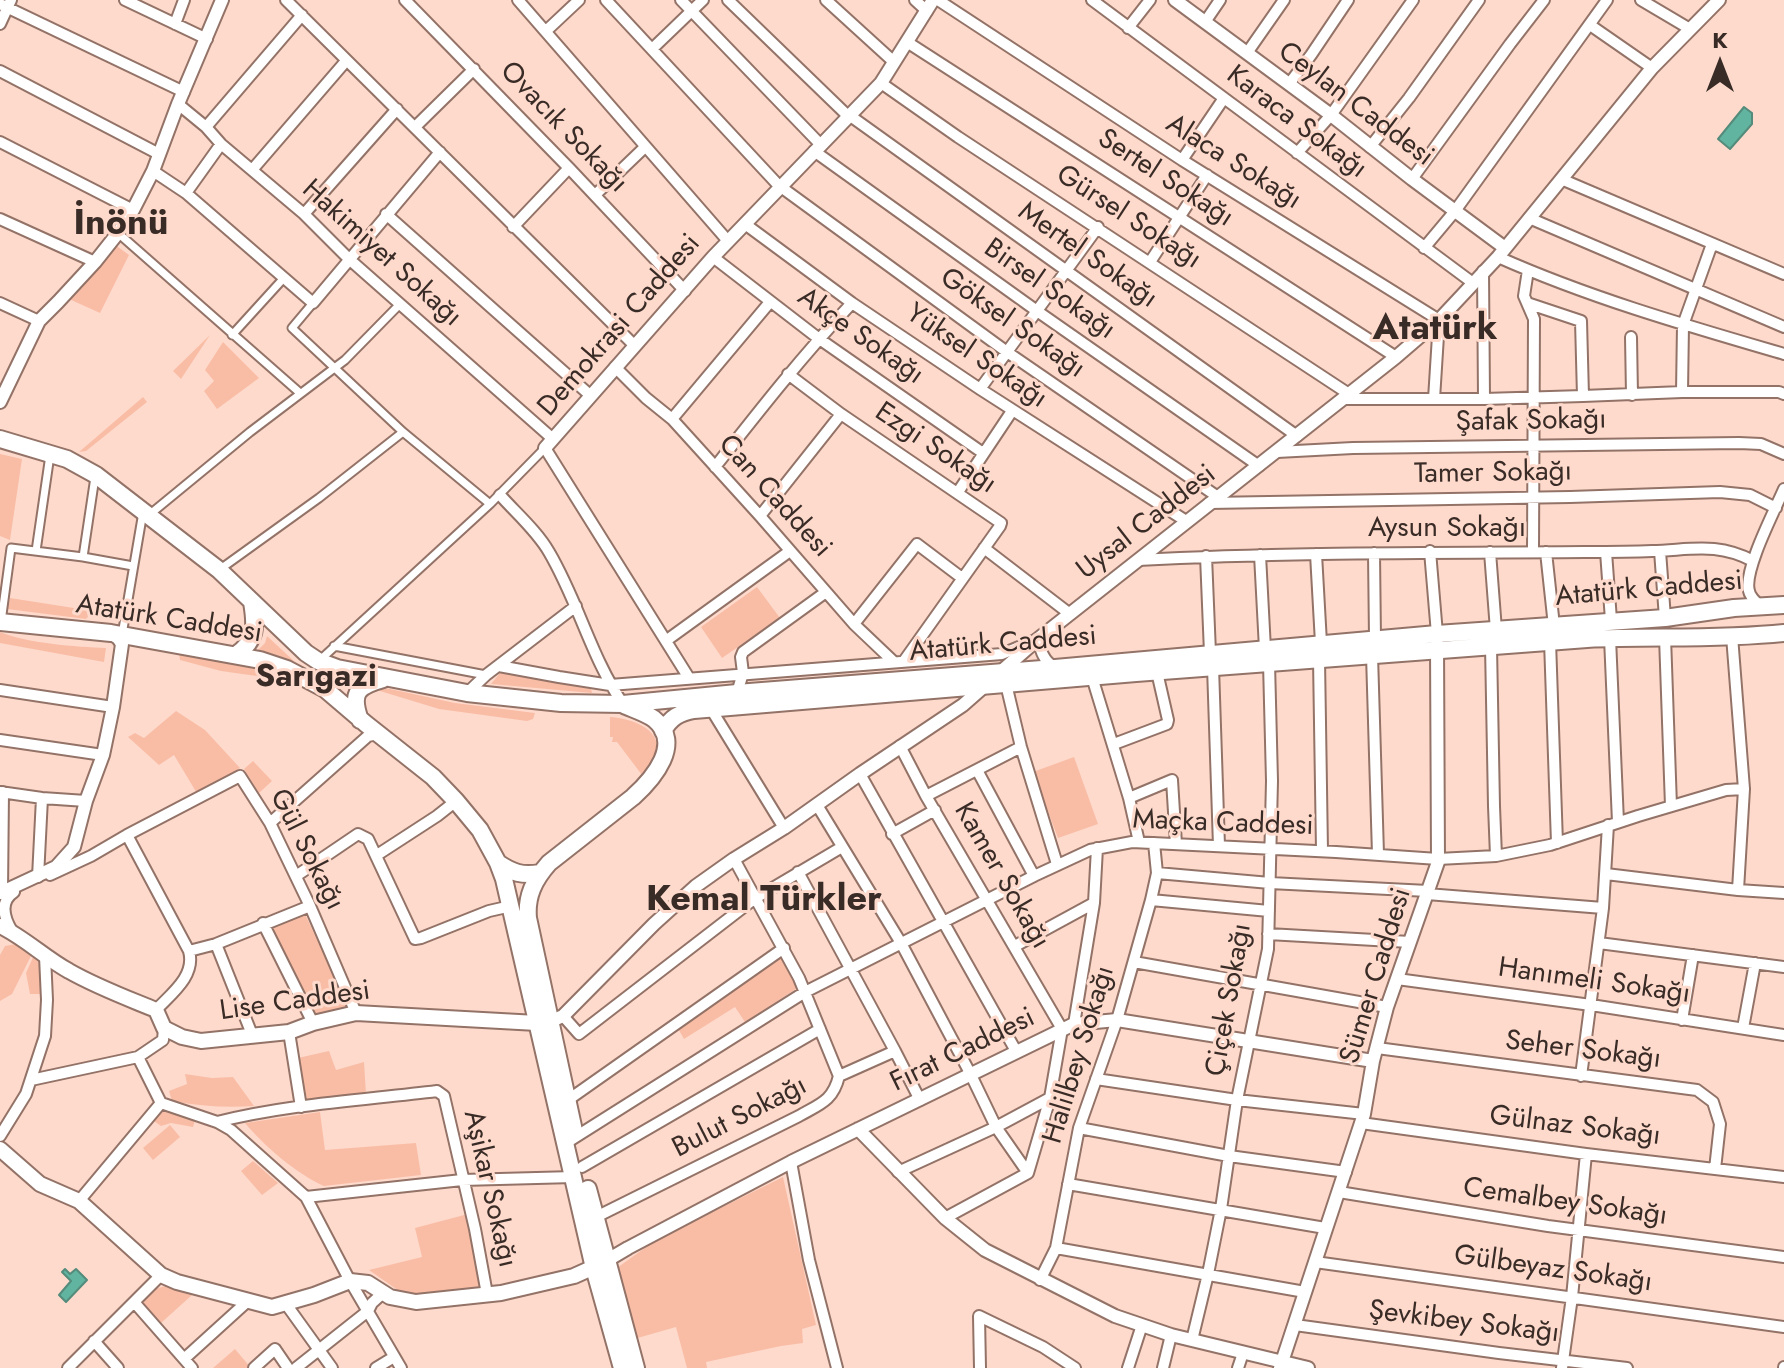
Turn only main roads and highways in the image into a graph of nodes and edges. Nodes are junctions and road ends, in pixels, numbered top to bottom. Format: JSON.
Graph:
{"nodes":[{"id":1,"x":0,"y":439,"type":"edge"},
{"id":2,"x":252,"y":602,"type":"junction"},
{"id":3,"x":1784,"y":605,"type":"edge"},
{"id":4,"x":1709,"y":611,"type":"junction"},
{"id":5,"x":0,"y":622,"type":"edge"},
{"id":6,"x":1782,"y":633,"type":"edge"},
{"id":7,"x":1552,"y":634,"type":"junction"},
{"id":8,"x":1712,"y":637,"type":"junction"},
{"id":9,"x":236,"y":655,"type":"junction"},
{"id":10,"x":1212,"y":660,"type":"junction"},
{"id":11,"x":950,"y":675,"type":"junction"},
{"id":12,"x":385,"y":678,"type":"junction"},
{"id":13,"x":1004,"y":678,"type":"junction"},
{"id":14,"x":963,"y":697,"type":"junction"},
{"id":15,"x":623,"y":704,"type":"junction"},
{"id":16,"x":360,"y":720,"type":"junction"},
{"id":17,"x":663,"y":731,"type":"junction"},
{"id":18,"x":498,"y":863,"type":"junction"},
{"id":19,"x":540,"y":873,"type":"junction"},
{"id":20,"x":6,"y":929,"type":"edge"},
{"id":21,"x":550,"y":1020,"type":"junction"},
{"id":22,"x":571,"y":1140,"type":"junction"},
{"id":23,"x":0,"y":1149,"type":"edge"},
{"id":24,"x":578,"y":1172,"type":"junction"},
{"id":25,"x":600,"y":1264,"type":"junction"},
{"id":26,"x":622,"y":1368,"type":"edge"},
{"id":27,"x":636,"y":1368,"type":"edge"}],
"edges":[{"from":1,"to":2,"type":"main road","name":"Atatürk Caddesi"},
{"from":2,"to":9,"type":"main road"},
{"from":2,"to":12,"type":"main road","name":"Atatürk Caddesi"},
{"from":3,"to":4,"type":"main road","name":"Atatürk Caddesi"},
{"from":3,"to":6,"type":"main road"},
{"from":4,"to":7,"type":"main road","name":"Atatürk Caddesi"},
{"from":4,"to":8,"type":"main road"},
{"from":5,"to":9,"type":"main road","name":"Atatürk Caddesi"},
{"from":6,"to":8,"type":"main road","name":"Atatürk Caddesi"},
{"from":7,"to":8,"type":"main road","name":"Atatürk Caddesi"},
{"from":7,"to":10,"type":"main road","name":"Atatürk Caddesi"},
{"from":9,"to":16,"type":"main road","name":"Atatürk Caddesi"},
{"from":10,"to":13,"type":"main road","name":"Atatürk Caddesi"},
{"from":10,"to":13,"type":"main road","name":"Atatürk Caddesi"},
{"from":11,"to":13,"type":"main road","name":"Atatürk Caddesi"},
{"from":11,"to":14,"type":"main road"},
{"from":11,"to":15,"type":"main road","name":"Atatürk Caddesi"},
{"from":12,"to":15,"type":"main road","name":"Atatürk Caddesi"},
{"from":12,"to":16,"type":"main road"},
{"from":13,"to":14,"type":"main road","name":"Atatürk Caddesi"},
{"from":14,"to":17,"type":"main road","name":"Atatürk Caddesi"},
{"from":15,"to":17,"type":"main road"},
{"from":16,"to":18,"type":"main road","name":"Atatürk Caddesi"},
{"from":17,"to":19,"type":"main road"},
{"from":18,"to":19,"type":"main road"},
{"from":18,"to":21,"type":"main road","name":"Atatürk Caddesi"},
{"from":19,"to":21,"type":"main road"},
{"from":20,"to":21,"type":"main road","name":"Lise Caddesi"},
{"from":21,"to":22,"type":"main road"},
{"from":21,"to":22,"type":"main road"},
{"from":22,"to":24,"type":"main road"},
{"from":23,"to":25,"type":"main road"},
{"from":24,"to":25,"type":"main road"},
{"from":24,"to":25,"type":"main road"},
{"from":25,"to":26,"type":"main road"},
{"from":25,"to":27,"type":"main road"}]}
